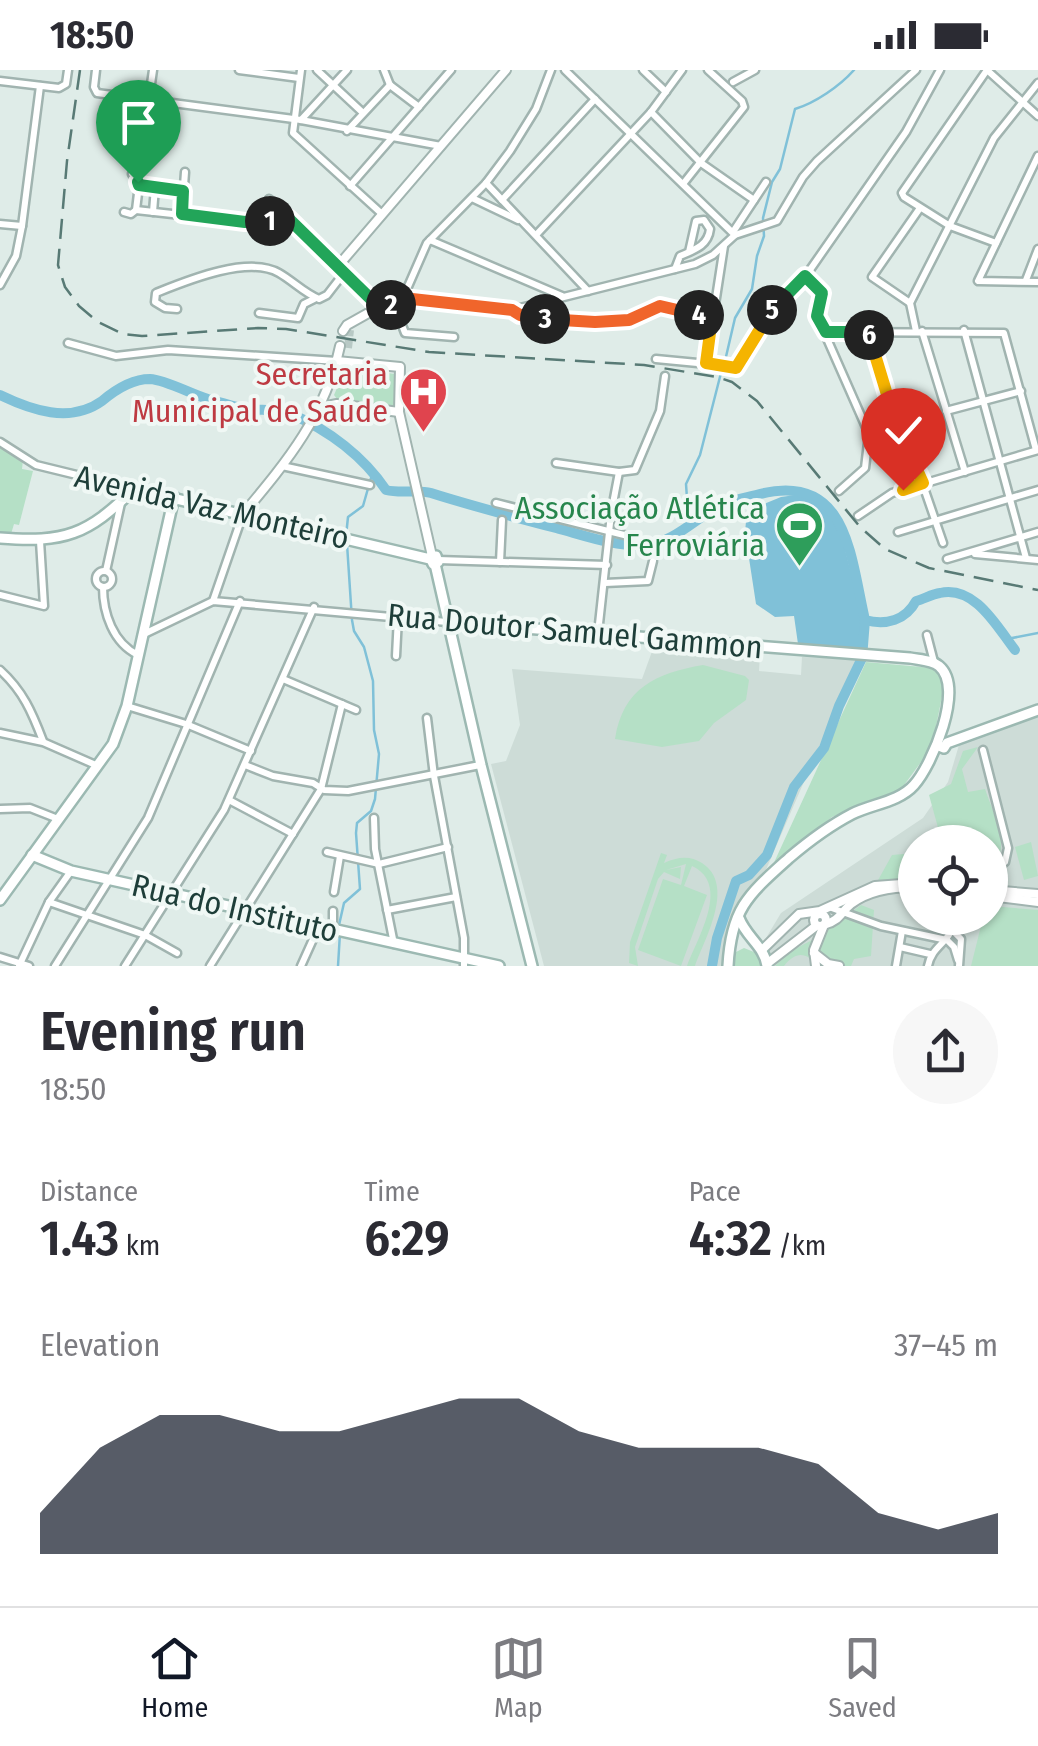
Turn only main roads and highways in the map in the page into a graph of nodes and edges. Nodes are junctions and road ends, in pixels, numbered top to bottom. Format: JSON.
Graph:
{"nodes":[{"id":1,"x":120,"y":486,"type":"road end"},
{"id":2,"x":146,"y":491,"type":"junction"},
{"id":3,"x":174,"y":497,"type":"junction"},
{"id":4,"x":121,"y":501,"type":"junction"},
{"id":5,"x":0,"y":538,"type":"edge"},
{"id":6,"x":447,"y":622,"type":"junction"},
{"id":7,"x":1038,"y":710,"type":"edge"},
{"id":8,"x":941,"y":742,"type":"junction"},
{"id":9,"x":32,"y":855,"type":"junction"},
{"id":10,"x":0,"y":900,"type":"edge"},
{"id":11,"x":738,"y":915,"type":"junction"},
{"id":12,"x":748,"y":938,"type":"junction"},
{"id":13,"x":730,"y":947,"type":"junction"},
{"id":14,"x":465,"y":963,"type":"edge"},
{"id":15,"x":768,"y":965,"type":"edge"},
{"id":16,"x":499,"y":966,"type":"edge"},
{"id":17,"x":532,"y":966,"type":"edge"},
{"id":18,"x":728,"y":966,"type":"edge"}],
"edges":[{"from":1,"to":4,"type":"main road"},
{"from":2,"to":3,"type":"main road","name":"Avenida Vaz Monteiro"},
{"from":2,"to":4,"type":"main road"},
{"from":2,"to":4,"type":"main road","name":"Avenida Vaz Monteiro"},
{"from":3,"to":6,"type":"main road","name":"Avenida Vaz Monteiro"},
{"from":3,"to":9,"type":"main road"},
{"from":4,"to":5,"type":"main road"},
{"from":6,"to":8,"type":"main road","name":"Rua Doutor Samuel Gammon"},
{"from":6,"to":17,"type":"main road"},
{"from":7,"to":8,"type":"main road"},
{"from":8,"to":11,"type":"main road"},
{"from":9,"to":10,"type":"main road"},
{"from":9,"to":14,"type":"main road","name":"Rua do Instituto"},
{"from":11,"to":12,"type":"main road"},
{"from":11,"to":13,"type":"main road"},
{"from":12,"to":13,"type":"main road"},
{"from":12,"to":15,"type":"main road"},
{"from":13,"to":18,"type":"main road"},
{"from":14,"to":16,"type":"main road","name":"Rua do Instituto"}]}
